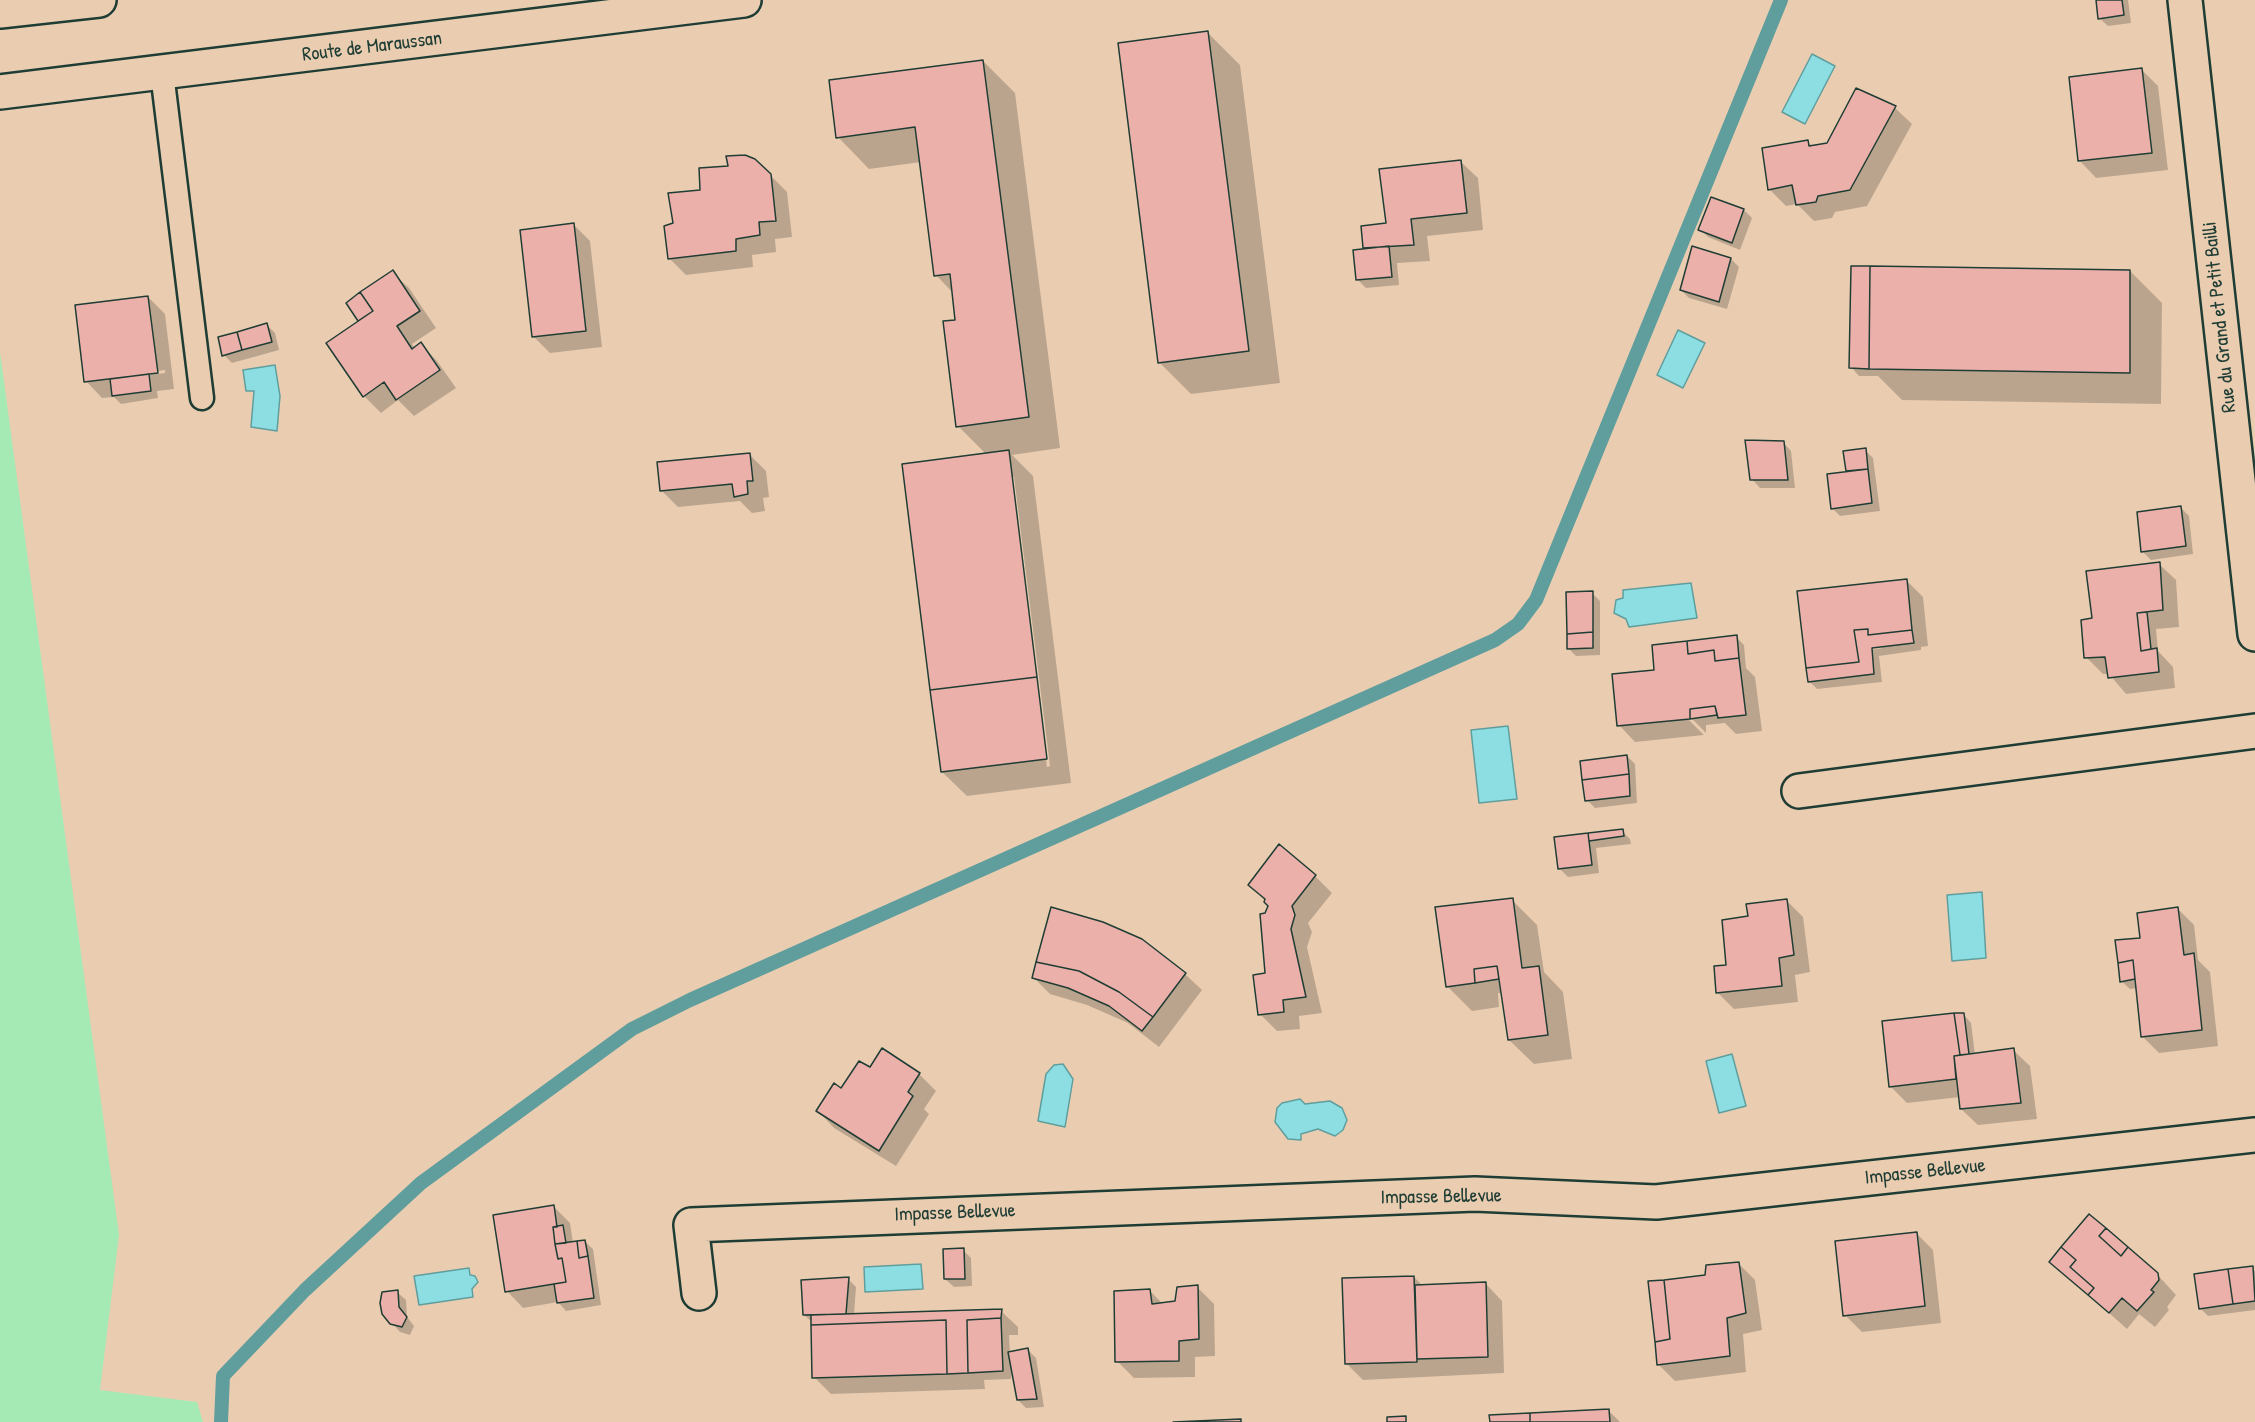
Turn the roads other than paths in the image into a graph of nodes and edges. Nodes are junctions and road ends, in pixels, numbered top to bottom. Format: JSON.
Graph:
{"nodes":[{"id":1,"x":99,"y":0,"type":"edge"},
{"id":2,"x":744,"y":0,"type":"edge"},
{"id":3,"x":2185,"y":0,"type":"edge"},
{"id":4,"x":0,"y":11,"type":"edge"},
{"id":5,"x":162,"y":73,"type":"junction"},
{"id":6,"x":0,"y":92,"type":"edge"},
{"id":7,"x":202,"y":398,"type":"dead end"},
{"id":8,"x":2255,"y":634,"type":"edge"},
{"id":9,"x":2255,"y":731,"type":"edge"},
{"id":10,"x":1799,"y":790,"type":"dead end"},
{"id":11,"x":2255,"y":1135,"type":"edge"},
{"id":12,"x":699,"y":1293,"type":"dead end"}],
"edges":[{"from":1,"to":4,"type":"street"},
{"from":2,"to":5,"type":"street","name":"Route de Maraussan"},
{"from":3,"to":8,"type":"street","name":"Rue du Grand et Petit Bailli"},
{"from":5,"to":6,"type":"street","name":"Route de Maraussan"},
{"from":5,"to":7,"type":"lane"},
{"from":9,"to":10,"type":"street"},
{"from":11,"to":12,"type":"street","name":"Impasse Bellevue"}]}
